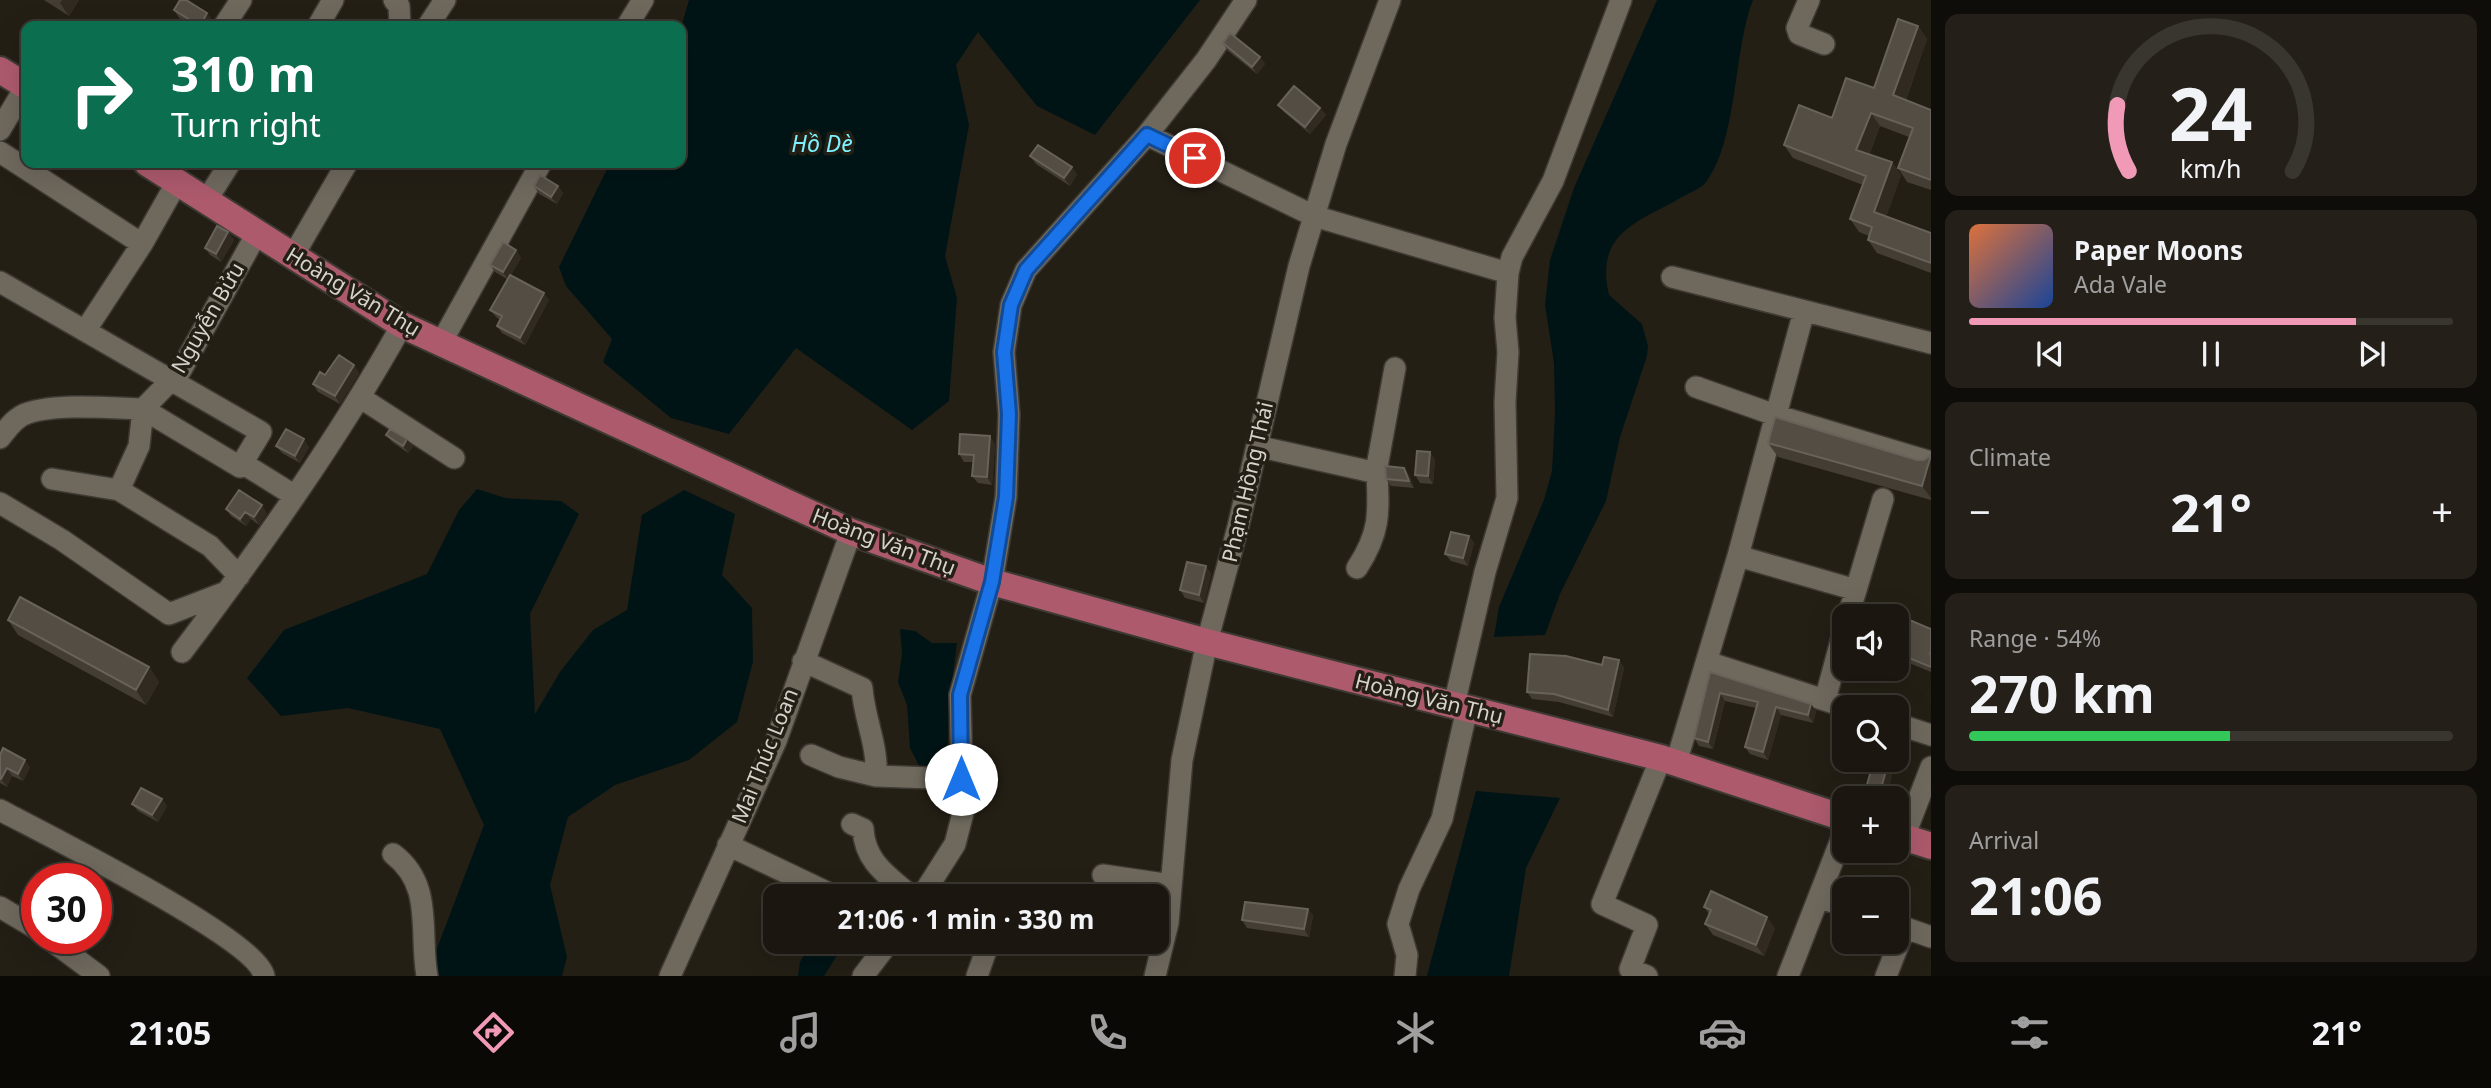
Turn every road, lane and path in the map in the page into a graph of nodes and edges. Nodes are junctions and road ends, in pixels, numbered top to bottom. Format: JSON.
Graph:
{"nodes":[{"id":1,"x":241,"y":0,"type":"edge"},
{"id":2,"x":333,"y":0,"type":"edge"},
{"id":3,"x":394,"y":0,"type":"edge"},
{"id":4,"x":445,"y":0,"type":"edge"},
{"id":5,"x":643,"y":0,"type":"edge"},
{"id":6,"x":1246,"y":0,"type":"edge"},
{"id":7,"x":1390,"y":0,"type":"edge"},
{"id":8,"x":1621,"y":0,"type":"edge"},
{"id":9,"x":1809,"y":0,"type":"edge"},
{"id":10,"x":227,"y":21,"type":"edge"},
{"id":11,"x":321,"y":21,"type":"edge"},
{"id":12,"x":400,"y":21,"type":"edge"},
{"id":13,"x":431,"y":21,"type":"edge"},
{"id":14,"x":630,"y":21,"type":"edge"},
{"id":15,"x":1825,"y":44,"type":"dead end"},
{"id":16,"x":0,"y":69,"type":"edge"},
{"id":17,"x":21,"y":83,"type":"edge"},
{"id":18,"x":21,"y":94,"type":"edge"},
{"id":19,"x":0,"y":130,"type":"edge"},
{"id":20,"x":1147,"y":135,"type":"junction"},
{"id":21,"x":0,"y":152,"type":"edge"},
{"id":22,"x":21,"y":166,"type":"edge"},
{"id":23,"x":25,"y":168,"type":"edge"},
{"id":24,"x":155,"y":168,"type":"edge"},
{"id":25,"x":227,"y":168,"type":"edge"},
{"id":26,"x":344,"y":168,"type":"edge"},
{"id":27,"x":538,"y":168,"type":"edge"},
{"id":28,"x":177,"y":182,"type":"junction"},
{"id":29,"x":206,"y":201,"type":"junction"},
{"id":30,"x":1314,"y":216,"type":"junction"},
{"id":31,"x":257,"y":233,"type":"junction"},
{"id":32,"x":142,"y":244,"type":"junction"},
{"id":33,"x":293,"y":256,"type":"junction"},
{"id":34,"x":1508,"y":272,"type":"junction"},
{"id":35,"x":1672,"y":277,"type":"dead end"},
{"id":36,"x":0,"y":282,"type":"edge"},
{"id":37,"x":1804,"y":311,"type":"junction"},
{"id":38,"x":402,"y":326,"type":"junction"},
{"id":39,"x":85,"y":331,"type":"junction"},
{"id":40,"x":1931,"y":343,"type":"edge"},
{"id":41,"x":441,"y":344,"type":"junction"},
{"id":42,"x":1395,"y":368,"type":"dead end"},
{"id":43,"x":172,"y":380,"type":"junction"},
{"id":44,"x":1696,"y":387,"type":"dead end"},
{"id":45,"x":361,"y":398,"type":"junction"},
{"id":46,"x":143,"y":409,"type":"junction"},
{"id":47,"x":1774,"y":415,"type":"junction"},
{"id":48,"x":0,"y":438,"type":"edge"},
{"id":49,"x":1257,"y":446,"type":"junction"},
{"id":50,"x":454,"y":458,"type":"dead end"},
{"id":51,"x":1931,"y":461,"type":"edge"},
{"id":52,"x":241,"y":465,"type":"junction"},
{"id":53,"x":1376,"y":472,"type":"junction"},
{"id":54,"x":52,"y":479,"type":"dead end"},
{"id":55,"x":119,"y":490,"type":"junction"},
{"id":56,"x":295,"y":496,"type":"junction"},
{"id":57,"x":1883,"y":499,"type":"dead end"},
{"id":58,"x":0,"y":503,"type":"edge"},
{"id":59,"x":851,"y":533,"type":"junction"},
{"id":60,"x":1738,"y":556,"type":"junction"},
{"id":61,"x":1357,"y":568,"type":"dead end"},
{"id":62,"x":992,"y":582,"type":"junction"},
{"id":63,"x":233,"y":584,"type":"junction"},
{"id":64,"x":1856,"y":590,"type":"junction"},
{"id":65,"x":1852,"y":604,"type":"edge"},
{"id":66,"x":1207,"y":642,"type":"junction"},
{"id":67,"x":182,"y":652,"type":"dead end"},
{"id":68,"x":803,"y":661,"type":"junction"},
{"id":69,"x":1707,"y":662,"type":"junction"},
{"id":70,"x":1832,"y":674,"type":"edge"},
{"id":71,"x":1825,"y":700,"type":"junction"},
{"id":72,"x":1832,"y":702,"type":"edge"},
{"id":73,"x":1461,"y":707,"type":"junction"},
{"id":74,"x":1909,"y":728,"type":"edge"},
{"id":75,"x":1931,"y":735,"type":"edge"},
{"id":76,"x":811,"y":755,"type":"dead end"},
{"id":77,"x":1669,"y":760,"type":"junction"},
{"id":78,"x":1931,"y":767,"type":"edge"},
{"id":79,"x":876,"y":776,"type":"junction"},
{"id":80,"x":961,"y":779,"type":"junction"},
{"id":81,"x":0,"y":810,"type":"edge"},
{"id":82,"x":1832,"y":814,"type":"edge"},
{"id":83,"x":1909,"y":818,"type":"edge"},
{"id":84,"x":852,"y":824,"type":"dead end"},
{"id":85,"x":1909,"y":839,"type":"edge"},
{"id":86,"x":729,"y":845,"type":"junction"},
{"id":87,"x":1931,"y":846,"type":"edge"},
{"id":88,"x":393,"y":854,"type":"dead end"},
{"id":89,"x":1832,"y":863,"type":"edge"},
{"id":90,"x":1103,"y":875,"type":"dead end"},
{"id":91,"x":810,"y":884,"type":"edge"},
{"id":92,"x":897,"y":884,"type":"edge"},
{"id":93,"x":930,"y":884,"type":"edge"},
{"id":94,"x":1171,"y":885,"type":"junction"},
{"id":95,"x":1819,"y":897,"type":"junction"},
{"id":96,"x":1832,"y":902,"type":"edge"},
{"id":97,"x":0,"y":907,"type":"edge"},
{"id":98,"x":21,"y":919,"type":"edge"},
{"id":99,"x":1909,"y":929,"type":"edge"},
{"id":100,"x":1931,"y":937,"type":"edge"},
{"id":101,"x":69,"y":954,"type":"edge"},
{"id":102,"x":880,"y":954,"type":"edge"},
{"id":103,"x":985,"y":954,"type":"edge"},
{"id":104,"x":1893,"y":954,"type":"edge"},
{"id":105,"x":99,"y":976,"type":"edge"},
{"id":106,"x":264,"y":976,"type":"edge"},
{"id":107,"x":427,"y":976,"type":"edge"},
{"id":108,"x":670,"y":976,"type":"edge"},
{"id":109,"x":863,"y":976,"type":"edge"},
{"id":110,"x":977,"y":976,"type":"edge"},
{"id":111,"x":1155,"y":976,"type":"edge"},
{"id":112,"x":1405,"y":976,"type":"edge"},
{"id":113,"x":1647,"y":976,"type":"edge"},
{"id":114,"x":1788,"y":976,"type":"edge"},
{"id":115,"x":1886,"y":976,"type":"edge"}],
"edges":[{"from":1,"to":10,"type":"street"},
{"from":2,"to":11,"type":"street"},
{"from":3,"to":12,"type":"street"},
{"from":4,"to":13,"type":"street"},
{"from":5,"to":14,"type":"street"},
{"from":6,"to":20,"type":"street"},
{"from":7,"to":30,"type":"street","name":"Phạm Hồng Thái"},
{"from":8,"to":34,"type":"street"},
{"from":9,"to":15,"type":"street"},
{"from":16,"to":17,"type":"main road"},
{"from":18,"to":19,"type":"street"},
{"from":20,"to":30,"type":"street"},
{"from":20,"to":62,"type":"street"},
{"from":21,"to":22,"type":"street"},
{"from":23,"to":32,"type":"street"},
{"from":24,"to":28,"type":"main road","name":"Hoàng Văn Thụ"},
{"from":25,"to":29,"type":"street"},
{"from":26,"to":33,"type":"street"},
{"from":27,"to":41,"type":"street"},
{"from":28,"to":29,"type":"main road","name":"Hoàng Văn Thụ"},
{"from":28,"to":32,"type":"street"},
{"from":29,"to":31,"type":"main road","name":"Hoàng Văn Thụ"},
{"from":30,"to":34,"type":"street"},
{"from":30,"to":49,"type":"street","name":"Phạm Hồng Thái"},
{"from":31,"to":33,"type":"main road","name":"Hoàng Văn Thụ"},
{"from":31,"to":43,"type":"street","name":"Nguyễn Bửu"},
{"from":32,"to":39,"type":"street"},
{"from":33,"to":38,"type":"main road","name":"Hoàng Văn Thụ"},
{"from":34,"to":73,"type":"street"},
{"from":35,"to":37,"type":"street"},
{"from":36,"to":39,"type":"street"},
{"from":37,"to":40,"type":"street"},
{"from":37,"to":47,"type":"street"},
{"from":38,"to":41,"type":"main road","name":"Hoàng Văn Thụ"},
{"from":38,"to":45,"type":"street"},
{"from":39,"to":43,"type":"street"},
{"from":41,"to":59,"type":"main road","name":"Hoàng Văn Thụ"},
{"from":42,"to":53,"type":"street"},
{"from":43,"to":46,"type":"street","name":"Nguyễn Bửu"},
{"from":43,"to":52,"type":"street"},
{"from":44,"to":47,"type":"street"},
{"from":45,"to":50,"type":"street"},
{"from":45,"to":56,"type":"street"},
{"from":46,"to":48,"type":"street"},
{"from":46,"to":52,"type":"street"},
{"from":46,"to":55,"type":"street"},
{"from":47,"to":51,"type":"street"},
{"from":47,"to":60,"type":"street"},
{"from":49,"to":53,"type":"street"},
{"from":49,"to":66,"type":"street","name":"Phạm Hồng Thái"},
{"from":52,"to":56,"type":"street"},
{"from":53,"to":61,"type":"street"},
{"from":54,"to":55,"type":"street"},
{"from":55,"to":63,"type":"street"},
{"from":56,"to":63,"type":"street"},
{"from":57,"to":64,"type":"street"},
{"from":58,"to":63,"type":"street"},
{"from":59,"to":62,"type":"main road","name":"Hoàng Văn Thụ"},
{"from":59,"to":68,"type":"street","name":"Mai Thúc Loan"},
{"from":60,"to":64,"type":"street"},
{"from":60,"to":69,"type":"street"},
{"from":62,"to":66,"type":"main road","name":"Hoàng Văn Thụ"},
{"from":62,"to":80,"type":"street"},
{"from":63,"to":67,"type":"street"},
{"from":64,"to":65,"type":"street"},
{"from":66,"to":73,"type":"main road","name":"Hoàng Văn Thụ"},
{"from":66,"to":94,"type":"street","name":"Phạm Hồng Thái"},
{"from":68,"to":79,"type":"street"},
{"from":68,"to":86,"type":"street","name":"Mai Thúc Loan"},
{"from":69,"to":71,"type":"street"},
{"from":69,"to":77,"type":"street"},
{"from":70,"to":71,"type":"street"},
{"from":71,"to":72,"type":"street"},
{"from":73,"to":77,"type":"main road","name":"Hoàng Văn Thụ"},
{"from":73,"to":112,"type":"street"},
{"from":74,"to":75,"type":"street"},
{"from":76,"to":79,"type":"street"},
{"from":77,"to":82,"type":"main road","name":"Hoàng Văn Thụ"},
{"from":77,"to":113,"type":"street"},
{"from":78,"to":83,"type":"street"},
{"from":79,"to":80,"type":"street"},
{"from":80,"to":93,"type":"street"},
{"from":81,"to":106,"type":"street"},
{"from":84,"to":92,"type":"street"},
{"from":85,"to":87,"type":"main road"},
{"from":86,"to":91,"type":"street"},
{"from":86,"to":108,"type":"street","name":"Mai Thúc Loan"},
{"from":88,"to":107,"type":"street"},
{"from":89,"to":95,"type":"street"},
{"from":90,"to":94,"type":"street"},
{"from":94,"to":111,"type":"street","name":"Phạm Hồng Thái"},
{"from":95,"to":96,"type":"street"},
{"from":95,"to":114,"type":"street"},
{"from":97,"to":98,"type":"street"},
{"from":99,"to":100,"type":"street"},
{"from":101,"to":105,"type":"street"},
{"from":102,"to":109,"type":"street"},
{"from":103,"to":110,"type":"street"},
{"from":104,"to":115,"type":"street"}]}
